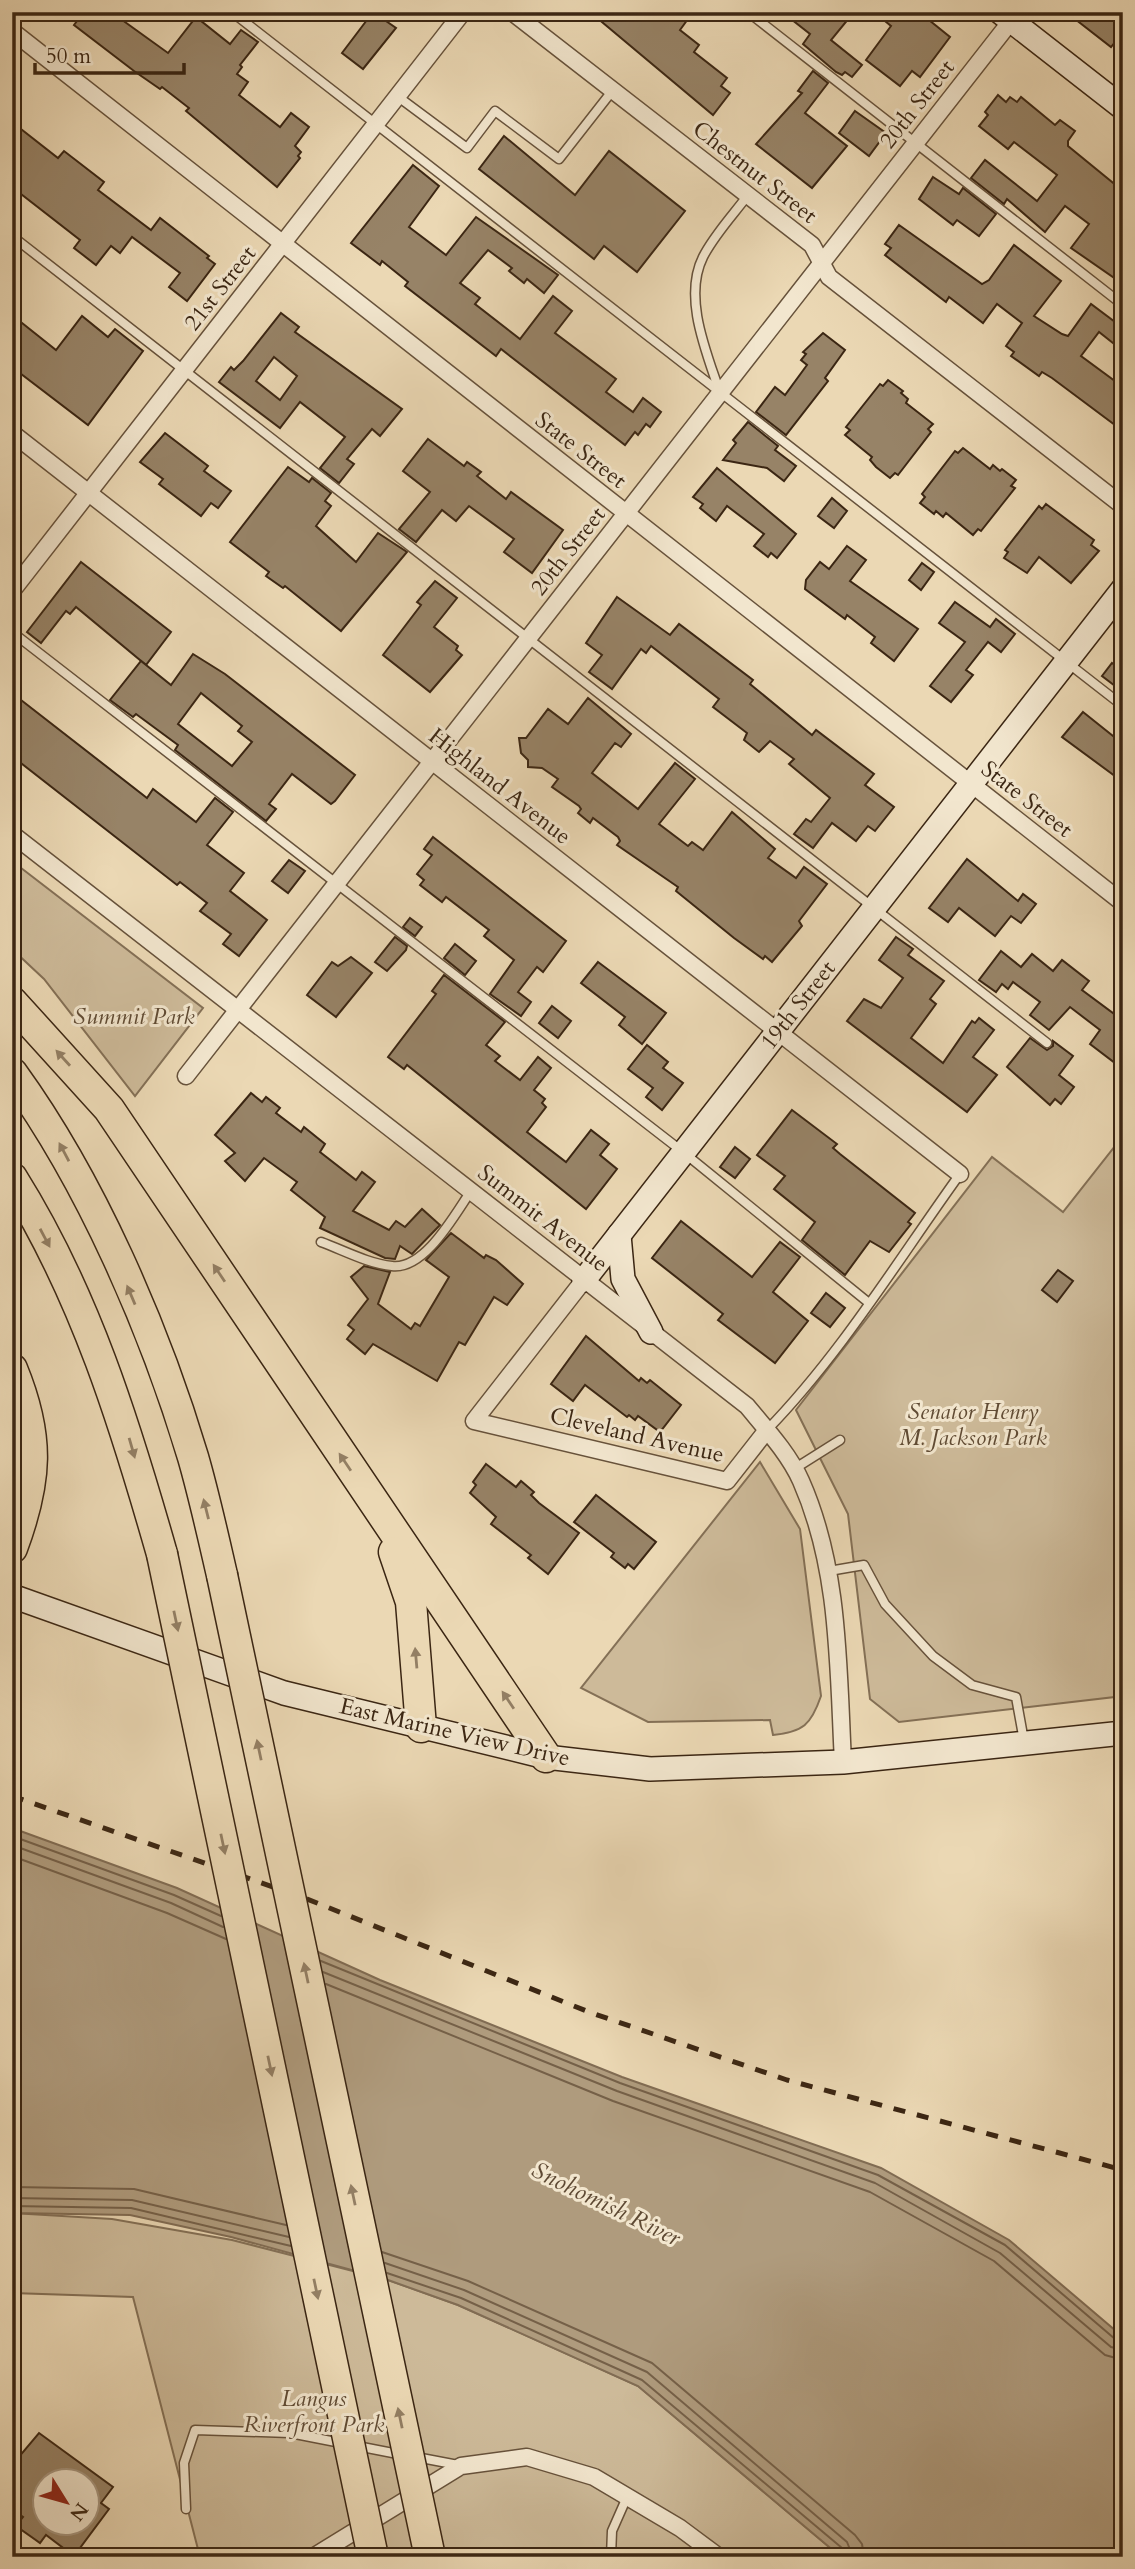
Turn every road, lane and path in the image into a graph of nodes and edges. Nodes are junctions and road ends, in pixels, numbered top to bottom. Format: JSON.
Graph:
{"nodes":[{"id":1,"x":232,"y":12,"type":"edge"},
{"id":2,"x":463,"y":12,"type":"edge"},
{"id":3,"x":512,"y":12,"type":"edge"},
{"id":4,"x":748,"y":12,"type":"edge"},
{"id":5,"x":1010,"y":15,"type":"edge"},
{"id":6,"x":12,"y":31,"type":"edge"},
{"id":7,"x":613,"y":90,"type":"junction"},
{"id":8,"x":397,"y":96,"type":"junction"},
{"id":9,"x":1123,"y":108,"type":"edge"},
{"id":10,"x":376,"y":124,"type":"junction"},
{"id":11,"x":916,"y":141,"type":"junction"},
{"id":12,"x":748,"y":195,"type":"junction"},
{"id":13,"x":12,"y":236,"type":"edge"},
{"id":14,"x":282,"y":245,"type":"junction"},
{"id":15,"x":820,"y":263,"type":"junction"},
{"id":16,"x":1123,"y":305,"type":"edge"},
{"id":17,"x":183,"y":372,"type":"junction"},
{"id":18,"x":719,"y":392,"type":"junction"},
{"id":19,"x":12,"y":433,"type":"edge"},
{"id":20,"x":89,"y":493,"type":"junction"},
{"id":21,"x":1123,"y":506,"type":"edge"},
{"id":22,"x":625,"y":514,"type":"junction"},
{"id":23,"x":1123,"y":589,"type":"edge"},
{"id":24,"x":12,"y":591,"type":"edge"},
{"id":25,"x":12,"y":632,"type":"edge"},
{"id":26,"x":527,"y":640,"type":"junction"},
{"id":27,"x":1066,"y":663,"type":"junction"},
{"id":28,"x":1123,"y":706,"type":"edge"},
{"id":29,"x":433,"y":762,"type":"junction"},
{"id":30,"x":971,"y":784,"type":"junction"},
{"id":31,"x":12,"y":834,"type":"edge"},
{"id":32,"x":336,"y":886,"type":"junction"},
{"id":33,"x":1123,"y":903,"type":"edge"},
{"id":34,"x":873,"y":909,"type":"junction"},
{"id":35,"x":12,"y":1002,"type":"edge"},
{"id":36,"x":240,"y":1010,"type":"junction"},
{"id":37,"x":777,"y":1032,"type":"junction"},
{"id":38,"x":1047,"y":1043,"type":"dead end"},
{"id":39,"x":12,"y":1073,"type":"edge"},
{"id":40,"x":186,"y":1076,"type":"dead end"},
{"id":41,"x":683,"y":1152,"type":"junction"},
{"id":42,"x":960,"y":1174,"type":"joint"},
{"id":43,"x":12,"y":1178,"type":"edge"},
{"id":44,"x":471,"y":1191,"type":"junction"},
{"id":45,"x":619,"y":1235,"type":"junction"},
{"id":46,"x":321,"y":1242,"type":"dead end"},
{"id":47,"x":584,"y":1280,"type":"junction"},
{"id":48,"x":869,"y":1303,"type":"junction"},
{"id":49,"x":651,"y":1332,"type":"junction"},
{"id":50,"x":12,"y":1370,"type":"edge"},
{"id":51,"x":474,"y":1421,"type":"joint"},
{"id":52,"x":767,"y":1430,"type":"junction"},
{"id":53,"x":840,"y":1440,"type":"dead end"},
{"id":54,"x":794,"y":1469,"type":"junction"},
{"id":55,"x":383,"y":1518,"type":"junction"},
{"id":56,"x":12,"y":1548,"type":"edge"},
{"id":57,"x":829,"y":1572,"type":"junction"},
{"id":58,"x":12,"y":1596,"type":"edge"},
{"id":59,"x":421,"y":1727,"type":"junction"},
{"id":60,"x":1123,"y":1733,"type":"edge"},
{"id":61,"x":1025,"y":1743,"type":"junction"},
{"id":62,"x":546,"y":1757,"type":"junction"},
{"id":63,"x":843,"y":1762,"type":"junction"},
{"id":64,"x":461,"y":2466,"type":"junction"},
{"id":65,"x":627,"y":2497,"type":"junction"},
{"id":66,"x":186,"y":2509,"type":"dead end"},
{"id":67,"x":313,"y":2557,"type":"edge"},
{"id":68,"x":373,"y":2557,"type":"edge"},
{"id":69,"x":430,"y":2557,"type":"edge"},
{"id":70,"x":611,"y":2557,"type":"edge"},
{"id":71,"x":719,"y":2557,"type":"edge"}],
"edges":[{"from":1,"to":10,"type":"lane"},
{"from":2,"to":8,"type":"street","name":"21st Street"},
{"from":3,"to":7,"type":"street","name":"Chestnut Street"},
{"from":4,"to":11,"type":"lane"},
{"from":5,"to":9,"type":"main road"},
{"from":5,"to":11,"type":"street","name":"20th Street"},
{"from":6,"to":14,"type":"street","name":"State Street"},
{"from":7,"to":8,"type":"lane"},
{"from":7,"to":12,"type":"street","name":"Chestnut Street"},
{"from":8,"to":10,"type":"street","name":"21st Street"},
{"from":10,"to":14,"type":"street","name":"21st Street"},
{"from":10,"to":18,"type":"lane"},
{"from":11,"to":15,"type":"street","name":"20th Street"},
{"from":11,"to":16,"type":"lane"},
{"from":12,"to":15,"type":"street","name":"Chestnut Street"},
{"from":12,"to":18,"type":"lane"},
{"from":13,"to":17,"type":"lane"},
{"from":14,"to":17,"type":"street","name":"21st Street"},
{"from":14,"to":22,"type":"street","name":"State Street"},
{"from":15,"to":18,"type":"street","name":"20th Street"},
{"from":15,"to":21,"type":"street","name":"Chestnut Street"},
{"from":17,"to":20,"type":"street","name":"21st Street"},
{"from":17,"to":26,"type":"lane"},
{"from":18,"to":22,"type":"street","name":"20th Street"},
{"from":18,"to":27,"type":"lane"},
{"from":19,"to":20,"type":"street","name":"Highland Avenue"},
{"from":20,"to":24,"type":"street","name":"21st Street"},
{"from":20,"to":29,"type":"street","name":"Highland Avenue"},
{"from":22,"to":26,"type":"street","name":"20th Street"},
{"from":22,"to":30,"type":"street","name":"State Street"},
{"from":23,"to":27,"type":"main road","name":"19th Street"},
{"from":25,"to":32,"type":"lane"},
{"from":26,"to":29,"type":"street","name":"20th Street"},
{"from":26,"to":34,"type":"lane"},
{"from":27,"to":28,"type":"lane"},
{"from":27,"to":30,"type":"main road","name":"19th Street"},
{"from":29,"to":32,"type":"street","name":"20th Street"},
{"from":29,"to":37,"type":"street","name":"Highland Avenue"},
{"from":30,"to":33,"type":"street","name":"State Street"},
{"from":30,"to":34,"type":"main road","name":"19th Street"},
{"from":31,"to":36,"type":"street","name":"Summit Avenue"},
{"from":32,"to":36,"type":"street","name":"20th Street"},
{"from":32,"to":41,"type":"lane"},
{"from":34,"to":37,"type":"main road","name":"19th Street"},
{"from":34,"to":38,"type":"lane"},
{"from":55,"to":35,"type":"highway","one_way":true},
{"from":36,"to":40,"type":"street","name":"20th Street"},
{"from":36,"to":44,"type":"street","name":"Summit Avenue"},
{"from":37,"to":41,"type":"main road","name":"19th Street"},
{"from":37,"to":42,"type":"street","name":"Highland Avenue"},
{"from":69,"to":39,"type":"highway","one_way":true,"bridge":true},
{"from":41,"to":45,"type":"main road","name":"19th Street"},
{"from":41,"to":48,"type":"lane"},
{"from":42,"to":48,"type":"lane"},
{"from":43,"to":68,"type":"highway","one_way":true,"bridge":true},
{"from":44,"to":46,"type":"lane"},
{"from":44,"to":47,"type":"street","name":"Summit Avenue"},
{"from":45,"to":47,"type":"main road","name":"19th Street"},
{"from":45,"to":49,"type":"main road"},
{"from":47,"to":49,"type":"street","name":"Summit Avenue"},
{"from":47,"to":51,"type":"street","name":"19th Street"},
{"from":48,"to":52,"type":"lane"},
{"from":49,"to":52,"type":"street","name":"Summit Avenue"},
{"from":50,"to":56,"type":"highway"},
{"from":51,"to":52,"type":"street","name":"Cleveland Avenue"},
{"from":52,"to":54,"type":"street","name":"Summit Avenue"},
{"from":53,"to":54,"type":"lane"},
{"from":54,"to":57,"type":"street","name":"Summit Avenue"},
{"from":59,"to":55,"type":"highway","one_way":true},
{"from":62,"to":55,"type":"highway","one_way":true},
{"from":57,"to":61,"type":"lane"},
{"from":57,"to":63,"type":"street","name":"Summit Avenue"},
{"from":58,"to":59,"type":"main road","name":"East Marine View Drive"},
{"from":59,"to":62,"type":"main road","name":"East Marine View Drive"},
{"from":60,"to":61,"type":"main road","name":"East Marine View Drive"},
{"from":61,"to":63,"type":"main road","name":"East Marine View Drive"},
{"from":62,"to":63,"type":"main road","name":"East Marine View Drive"},
{"from":64,"to":65,"type":"street"},
{"from":64,"to":66,"type":"lane"},
{"from":64,"to":67,"type":"street"},
{"from":65,"to":70,"type":"lane"},
{"from":65,"to":71,"type":"street"}]}
